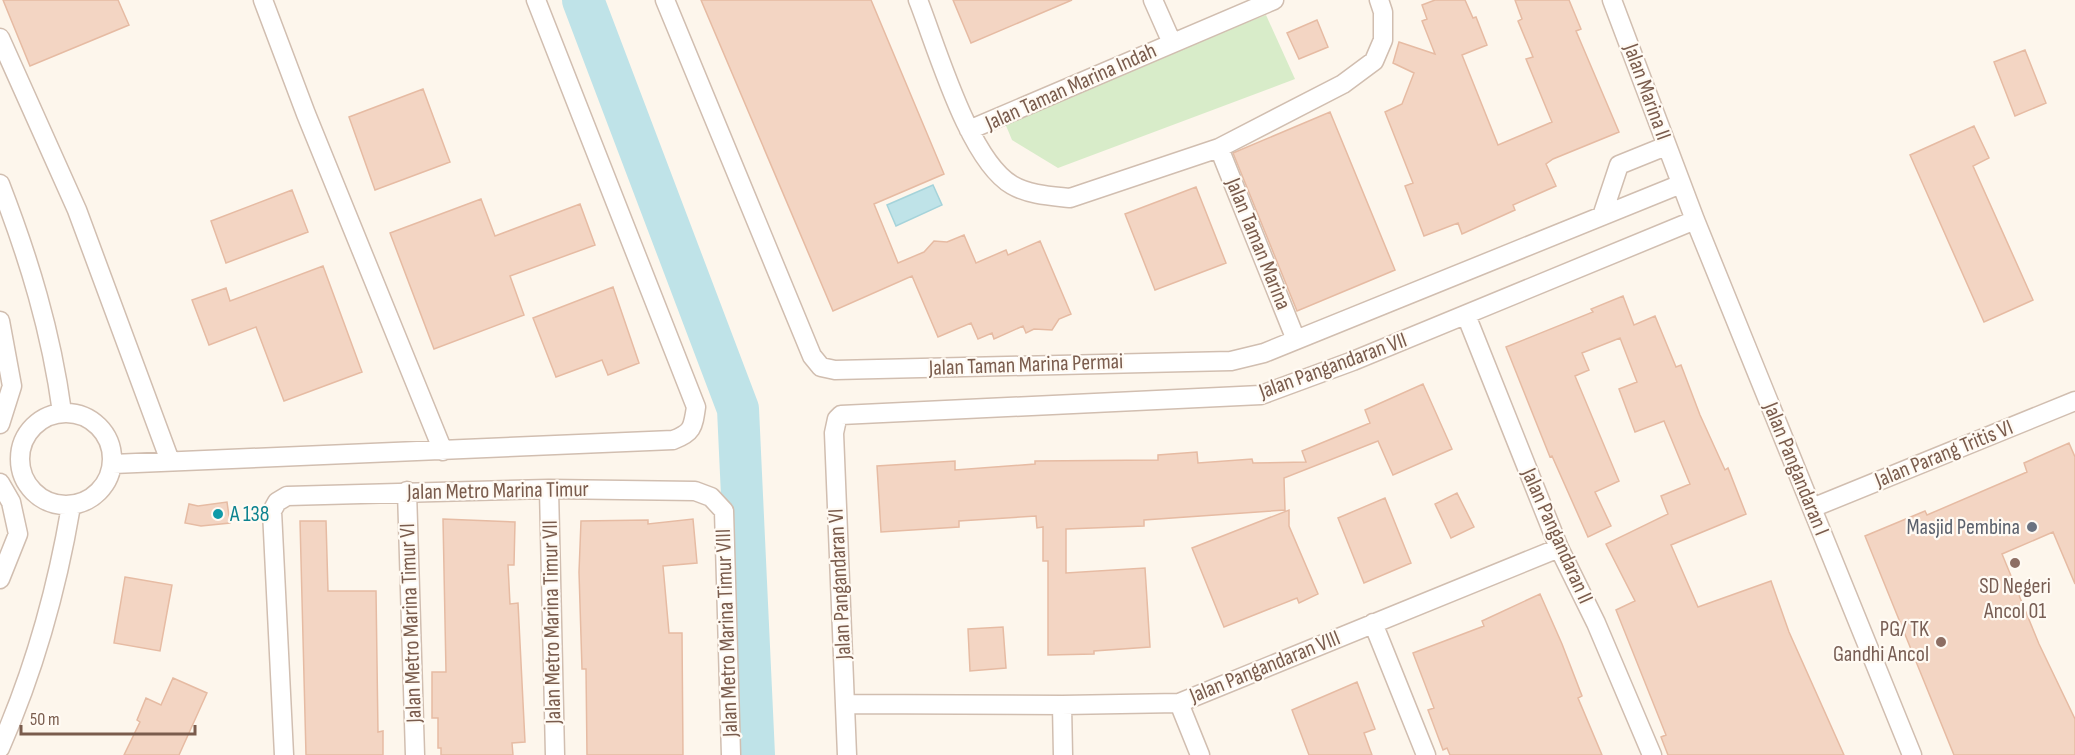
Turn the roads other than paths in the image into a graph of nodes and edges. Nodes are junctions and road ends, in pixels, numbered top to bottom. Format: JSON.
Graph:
{"nodes":[{"id":1,"x":263,"y":0,"type":"edge"},
{"id":2,"x":536,"y":0,"type":"edge"},
{"id":3,"x":665,"y":0,"type":"edge"},
{"id":4,"x":918,"y":0,"type":"edge"},
{"id":5,"x":1153,"y":0,"type":"edge"},
{"id":6,"x":1274,"y":0,"type":"edge"},
{"id":7,"x":1379,"y":0,"type":"edge"},
{"id":8,"x":1612,"y":0,"type":"edge"},
{"id":9,"x":0,"y":38,"type":"edge"},
{"id":10,"x":1172,"y":43,"type":"junction"},
{"id":11,"x":969,"y":130,"type":"junction"},
{"id":12,"x":1666,"y":146,"type":"junction"},
{"id":13,"x":1219,"y":148,"type":"junction"},
{"id":14,"x":0,"y":184,"type":"edge"},
{"id":15,"x":1681,"y":184,"type":"junction"},
{"id":16,"x":1603,"y":213,"type":"junction"},
{"id":17,"x":1695,"y":220,"type":"junction"},
{"id":18,"x":1466,"y":315,"type":"junction"},
{"id":19,"x":0,"y":321,"type":"edge"},
{"id":20,"x":1296,"y":340,"type":"junction"},
{"id":21,"x":2075,"y":401,"type":"edge"},
{"id":22,"x":62,"y":412,"type":"junction"},
{"id":23,"x":841,"y":415,"type":"joint"},
{"id":24,"x":0,"y":424,"type":"edge"},
{"id":25,"x":443,"y":451,"type":"junction"},
{"id":26,"x":170,"y":461,"type":"junction"},
{"id":27,"x":113,"y":464,"type":"junction"},
{"id":28,"x":0,"y":483,"type":"edge"},
{"id":29,"x":549,"y":489,"type":"junction"},
{"id":30,"x":407,"y":491,"type":"junction"},
{"id":31,"x":71,"y":506,"type":"junction"},
{"id":32,"x":1812,"y":508,"type":"junction"},
{"id":33,"x":724,"y":511,"type":"joint"},
{"id":34,"x":1559,"y":548,"type":"junction"},
{"id":35,"x":0,"y":579,"type":"edge"},
{"id":36,"x":1373,"y":623,"type":"junction"},
{"id":37,"x":1179,"y":703,"type":"junction"},
{"id":38,"x":846,"y":704,"type":"junction"},
{"id":39,"x":1062,"y":705,"type":"junction"},
{"id":40,"x":0,"y":748,"type":"edge"},
{"id":41,"x":284,"y":755,"type":"edge"},
{"id":42,"x":415,"y":755,"type":"edge"},
{"id":43,"x":555,"y":755,"type":"edge"},
{"id":44,"x":731,"y":755,"type":"edge"},
{"id":45,"x":847,"y":755,"type":"edge"},
{"id":46,"x":1063,"y":755,"type":"edge"},
{"id":47,"x":1200,"y":755,"type":"edge"},
{"id":48,"x":1426,"y":755,"type":"edge"},
{"id":49,"x":1652,"y":755,"type":"edge"},
{"id":50,"x":1912,"y":755,"type":"edge"}],
"edges":[{"from":1,"to":25,"type":"street"},
{"from":2,"to":25,"type":"street"},
{"from":3,"to":20,"type":"street","name":"Jalan Taman Marina Permai"},
{"from":4,"to":11,"type":"street"},
{"from":5,"to":10,"type":"street","name":"Jalan Taman Marina Indah"},
{"from":6,"to":10,"type":"street","name":"Jalan Taman Marina Indah"},
{"from":7,"to":13,"type":"street"},
{"from":8,"to":12,"type":"street","name":"Jalan Marina II"},
{"from":9,"to":26,"type":"street"},
{"from":10,"to":11,"type":"street","name":"Jalan Taman Marina Indah"},
{"from":11,"to":13,"type":"street"},
{"from":12,"to":15,"type":"street","name":"Jalan Marina II"},
{"from":12,"to":16,"type":"street"},
{"from":13,"to":20,"type":"street","name":"Jalan Taman Marina"},
{"from":14,"to":22,"type":"street"},
{"from":15,"to":16,"type":"street","name":"Jalan Taman Marina Permai"},
{"from":15,"to":17,"type":"street","name":"Jalan Pangandaran I"},
{"from":16,"to":20,"type":"street","name":"Jalan Taman Marina Permai"},
{"from":17,"to":18,"type":"street","name":"Jalan Pangandaran VII"},
{"from":17,"to":32,"type":"street","name":"Jalan Pangandaran I"},
{"from":18,"to":23,"type":"street","name":"Jalan Pangandaran VII"},
{"from":18,"to":34,"type":"street","name":"Jalan Pangandaran II"},
{"from":19,"to":24,"type":"street"},
{"from":21,"to":32,"type":"street","name":"Jalan Parang Tritis VI"},
{"from":22,"to":27,"type":"street"},
{"from":22,"to":31,"type":"street"},
{"from":23,"to":38,"type":"street","name":"Jalan Pangandaran VI"},
{"from":25,"to":26,"type":"street"},
{"from":26,"to":27,"type":"street"},
{"from":27,"to":31,"type":"street"},
{"from":28,"to":35,"type":"street"},
{"from":29,"to":30,"type":"street","name":"Jalan Metro Marina Timur"},
{"from":29,"to":33,"type":"street","name":"Jalan Metro Marina Timur"},
{"from":29,"to":43,"type":"street","name":"Jalan Metro Marina Timur VII"},
{"from":30,"to":41,"type":"street","name":"Jalan Metro Marina Timur"},
{"from":30,"to":42,"type":"street","name":"Jalan Metro Marina Timur VI"},
{"from":31,"to":40,"type":"street"},
{"from":32,"to":50,"type":"street","name":"Jalan Pangandaran I"},
{"from":33,"to":44,"type":"street","name":"Jalan Metro Marina Timur VIII"},
{"from":34,"to":36,"type":"street","name":"Jalan Pangandaran VIII"},
{"from":34,"to":49,"type":"street","name":"Jalan Pangandaran II"},
{"from":36,"to":37,"type":"street","name":"Jalan Pangandaran VIII"},
{"from":36,"to":48,"type":"street"},
{"from":37,"to":39,"type":"street","name":"Jalan Pangandaran VIII"},
{"from":37,"to":47,"type":"street"},
{"from":38,"to":39,"type":"street","name":"Jalan Pangandaran VIII"},
{"from":38,"to":45,"type":"street","name":"Jalan Pangandaran VI"},
{"from":39,"to":46,"type":"street"}]}
